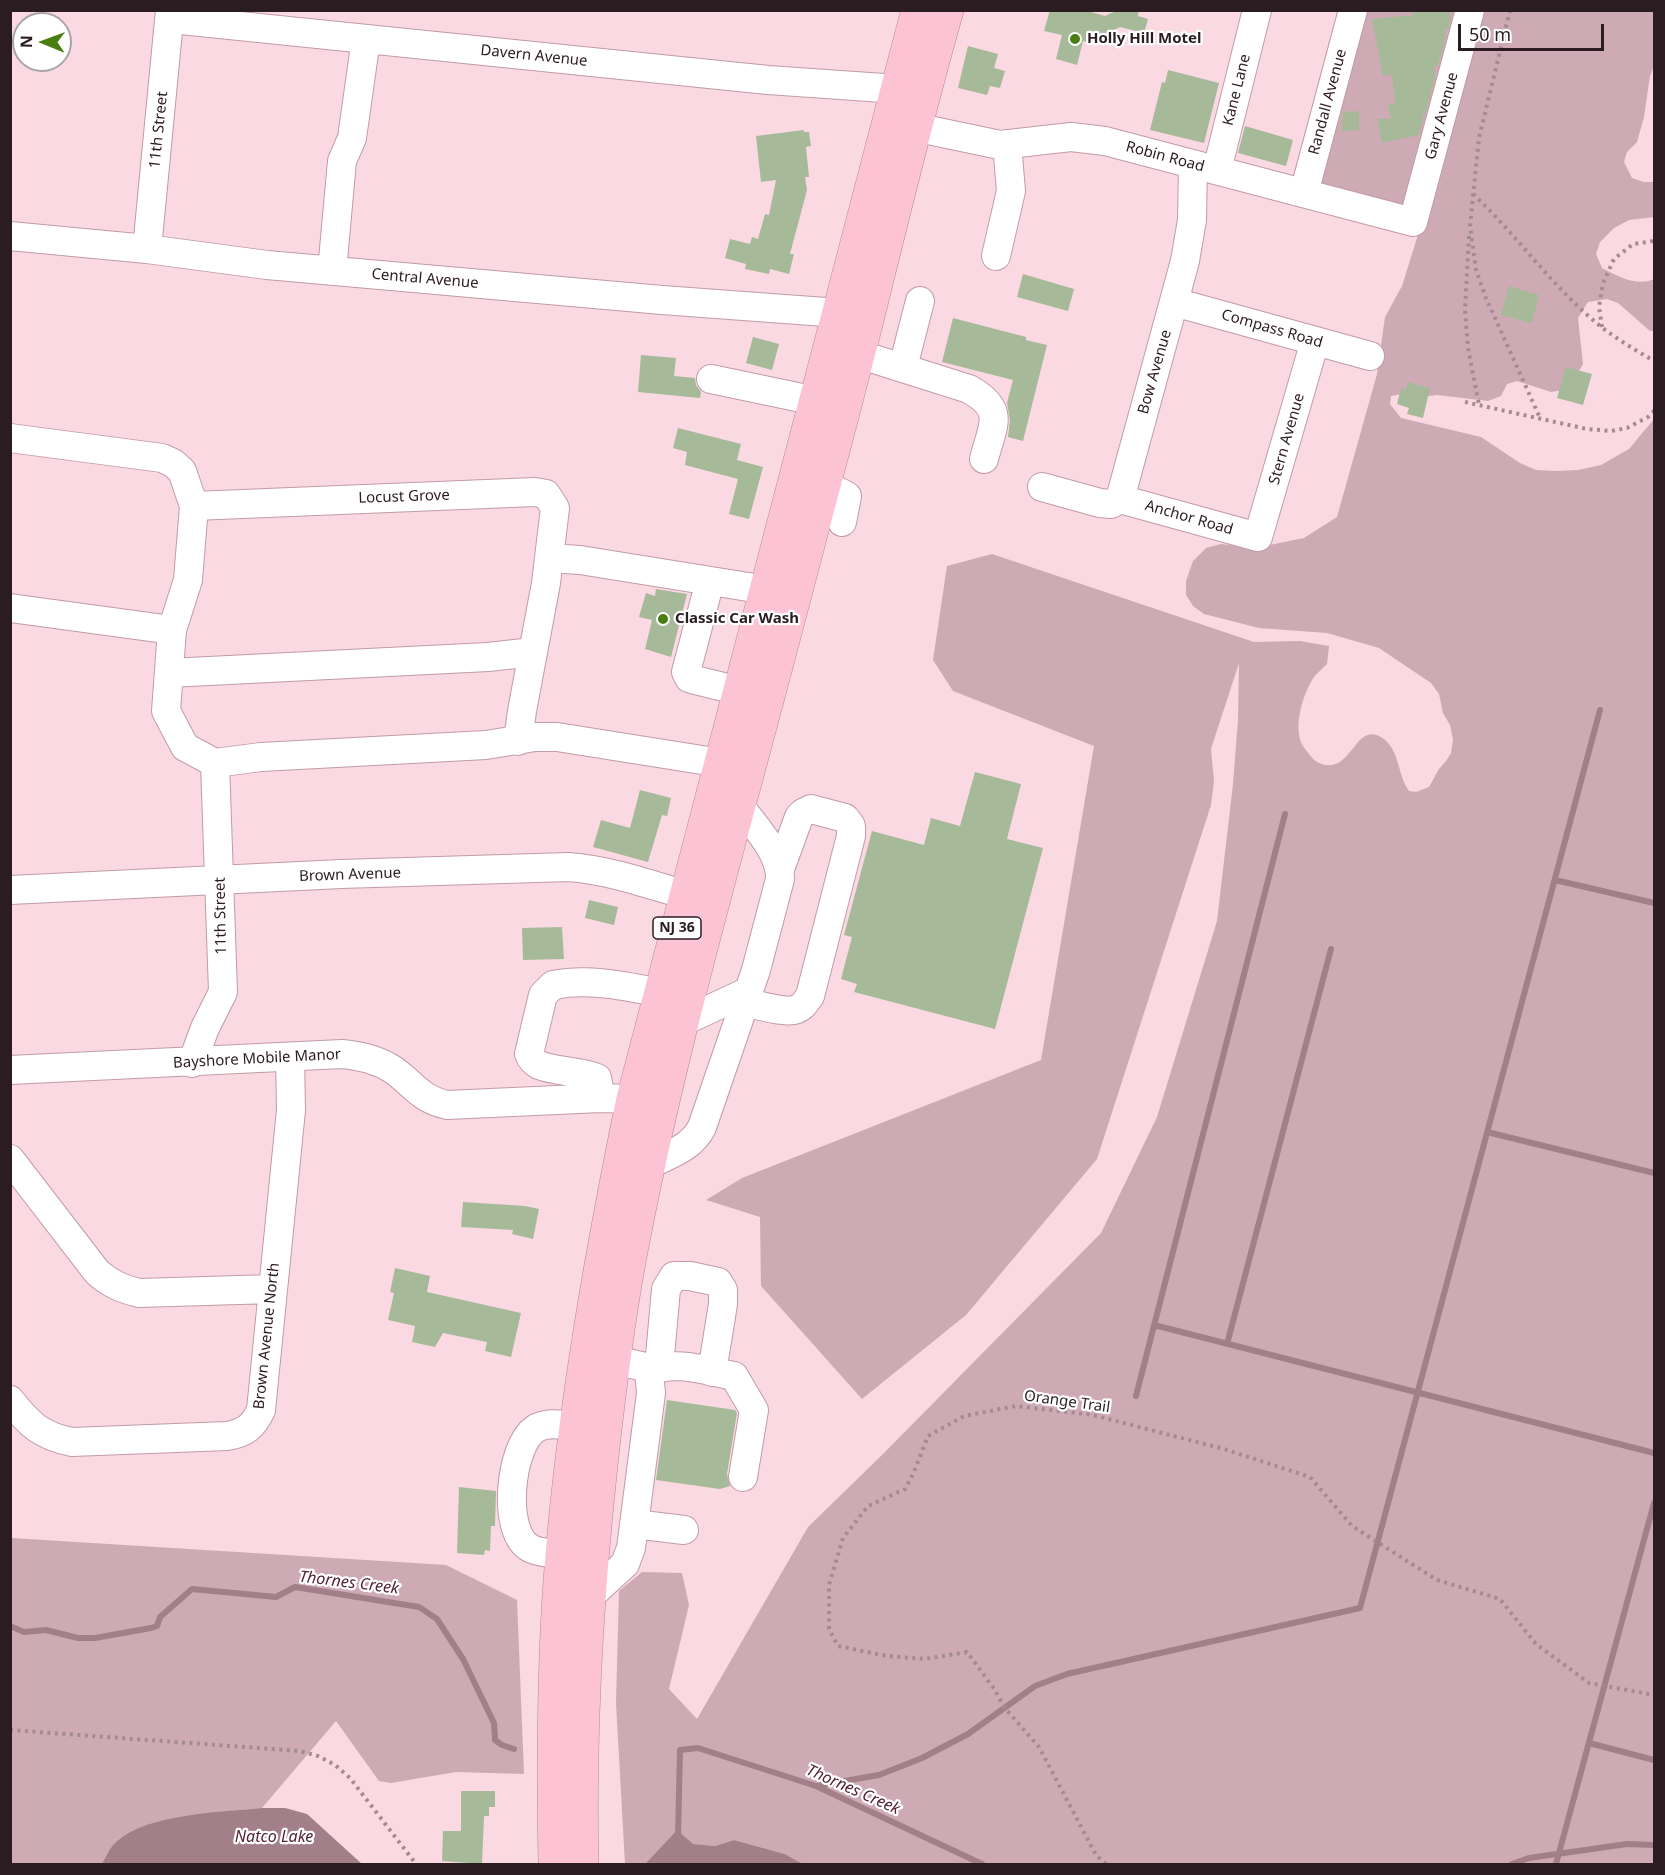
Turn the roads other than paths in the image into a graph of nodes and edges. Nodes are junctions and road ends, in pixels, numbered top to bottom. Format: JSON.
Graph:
{"nodes":[{"id":1,"x":918,"y":10,"type":"edge"},
{"id":2,"x":947,"y":10,"type":"edge"},
{"id":3,"x":1257,"y":10,"type":"edge"},
{"id":4,"x":1353,"y":10,"type":"edge"},
{"id":5,"x":1470,"y":10,"type":"edge"},
{"id":6,"x":171,"y":15,"type":"edge"},
{"id":7,"x":366,"y":39,"type":"junction"},
{"id":8,"x":898,"y":89,"type":"junction"},
{"id":9,"x":914,"y":127,"type":"junction"},
{"id":10,"x":1007,"y":144,"type":"junction"},
{"id":11,"x":1205,"y":167,"type":"junction"},
{"id":12,"x":1304,"y":193,"type":"junction"},
{"id":13,"x":1413,"y":222,"type":"joint"},
{"id":14,"x":10,"y":236,"type":"edge"},
{"id":15,"x":147,"y":249,"type":"junction"},
{"id":16,"x":996,"y":256,"type":"dead end"},
{"id":17,"x":332,"y":270,"type":"junction"},
{"id":18,"x":920,"y":301,"type":"dead end"},
{"id":19,"x":1174,"y":302,"type":"junction"},
{"id":20,"x":839,"y":313,"type":"junction"},
{"id":21,"x":1316,"y":341,"type":"junction"},
{"id":22,"x":858,"y":354,"type":"junction"},
{"id":23,"x":1370,"y":356,"type":"dead end"},
{"id":24,"x":903,"y":367,"type":"junction"},
{"id":25,"x":711,"y":379,"type":"dead end"},
{"id":26,"x":816,"y":401,"type":"junction"},
{"id":27,"x":10,"y":438,"type":"edge"},
{"id":28,"x":984,"y":459,"type":"dead end"},
{"id":29,"x":824,"y":484,"type":"junction"},
{"id":30,"x":1042,"y":487,"type":"dead end"},
{"id":31,"x":1120,"y":499,"type":"junction"},
{"id":32,"x":194,"y":506,"type":"junction"},
{"id":33,"x":842,"y":522,"type":"dead end"},
{"id":34,"x":1258,"y":537,"type":"joint"},
{"id":35,"x":549,"y":558,"type":"junction"},
{"id":36,"x":710,"y":581,"type":"junction"},
{"id":37,"x":767,"y":590,"type":"junction"},
{"id":38,"x":10,"y":608,"type":"edge"},
{"id":39,"x":172,"y":630,"type":"junction"},
{"id":40,"x":533,"y":652,"type":"junction"},
{"id":41,"x":169,"y":673,"type":"junction"},
{"id":42,"x":740,"y":691,"type":"junction"},
{"id":43,"x":518,"y":741,"type":"junction"},
{"id":44,"x":215,"y":763,"type":"junction"},
{"id":45,"x":721,"y":763,"type":"junction"},
{"id":46,"x":739,"y":805,"type":"junction"},
{"id":47,"x":780,"y":869,"type":"junction"},
{"id":48,"x":220,"y":881,"type":"junction"},
{"id":49,"x":10,"y":890,"type":"edge"},
{"id":50,"x":686,"y":895,"type":"junction"},
{"id":51,"x":661,"y":993,"type":"junction"},
{"id":52,"x":747,"y":996,"type":"junction"},
{"id":53,"x":682,"y":1022,"type":"junction"},
{"id":54,"x":290,"y":1057,"type":"junction"},
{"id":55,"x":192,"y":1063,"type":"junction"},
{"id":56,"x":10,"y":1070,"type":"edge"},
{"id":57,"x":601,"y":1098,"type":"junction"},
{"id":58,"x":633,"y":1099,"type":"junction"},
{"id":59,"x":10,"y":1159,"type":"edge"},
{"id":60,"x":648,"y":1165,"type":"junction"},
{"id":61,"x":273,"y":1289,"type":"junction"},
{"id":62,"x":614,"y":1360,"type":"junction"},
{"id":63,"x":654,"y":1369,"type":"junction"},
{"id":64,"x":712,"y":1372,"type":"junction"},
{"id":65,"x":10,"y":1400,"type":"edge"},
{"id":66,"x":576,"y":1425,"type":"junction"},
{"id":67,"x":743,"y":1477,"type":"dead end"},
{"id":68,"x":634,"y":1524,"type":"junction"},
{"id":69,"x":684,"y":1530,"type":"dead end"},
{"id":70,"x":562,"y":1555,"type":"junction"},
{"id":71,"x":589,"y":1597,"type":"junction"},
{"id":72,"x":555,"y":1864,"type":"edge"},
{"id":73,"x":582,"y":1864,"type":"edge"}],
"edges":[{"from":1,"to":8,"type":"highway","number":"NJ 36"},
{"from":2,"to":9,"type":"highway","number":"NJ 36"},
{"from":3,"to":11,"type":"street","name":"Kane Lane"},
{"from":4,"to":12,"type":"street","name":"Randall Avenue"},
{"from":5,"to":13,"type":"street","name":"Gary Avenue"},
{"from":6,"to":7,"type":"street","name":"Davern Avenue"},
{"from":6,"to":15,"type":"street","name":"11th Street"},
{"from":7,"to":8,"type":"street","name":"Davern Avenue"},
{"from":7,"to":17,"type":"street"},
{"from":8,"to":20,"type":"highway","number":"NJ 36"},
{"from":9,"to":10,"type":"street","name":"Robin Road"},
{"from":9,"to":22,"type":"highway","number":"NJ 36"},
{"from":10,"to":11,"type":"street","name":"Robin Road"},
{"from":10,"to":16,"type":"street"},
{"from":11,"to":12,"type":"street","name":"Robin Road"},
{"from":11,"to":19,"type":"street","name":"Bow Avenue"},
{"from":12,"to":13,"type":"street","name":"Robin Road"},
{"from":14,"to":15,"type":"street","name":"Central Avenue"},
{"from":15,"to":17,"type":"street","name":"Central Avenue"},
{"from":17,"to":20,"type":"street","name":"Central Avenue"},
{"from":18,"to":24,"type":"street"},
{"from":19,"to":21,"type":"street","name":"Compass Road"},
{"from":19,"to":31,"type":"street","name":"Bow Avenue"},
{"from":20,"to":26,"type":"highway","number":"NJ 36"},
{"from":21,"to":23,"type":"street","name":"Compass Road"},
{"from":21,"to":34,"type":"street","name":"Stern Avenue"},
{"from":22,"to":24,"type":"street"},
{"from":22,"to":29,"type":"highway","number":"NJ 36"},
{"from":24,"to":28,"type":"street"},
{"from":25,"to":26,"type":"street"},
{"from":26,"to":37,"type":"highway","number":"NJ 36"},
{"from":27,"to":32,"type":"street"},
{"from":29,"to":33,"type":"street"},
{"from":29,"to":46,"type":"highway","number":"NJ 36"},
{"from":30,"to":31,"type":"street"},
{"from":31,"to":34,"type":"street","name":"Anchor Road"},
{"from":32,"to":35,"type":"street","name":"Locust Grove"},
{"from":32,"to":39,"type":"street"},
{"from":35,"to":36,"type":"street"},
{"from":35,"to":40,"type":"street","name":"Locust Grove"},
{"from":36,"to":37,"type":"street"},
{"from":36,"to":42,"type":"street"},
{"from":37,"to":42,"type":"highway","number":"NJ 36"},
{"from":38,"to":39,"type":"street"},
{"from":39,"to":41,"type":"street"},
{"from":40,"to":41,"type":"street"},
{"from":40,"to":43,"type":"street","name":"Locust Grove"},
{"from":41,"to":44,"type":"street"},
{"from":42,"to":45,"type":"highway","number":"NJ 36"},
{"from":43,"to":44,"type":"street"},
{"from":43,"to":45,"type":"street"},
{"from":44,"to":48,"type":"street","name":"11th Street"},
{"from":45,"to":50,"type":"highway","number":"NJ 36"},
{"from":46,"to":47,"type":"street"},
{"from":46,"to":53,"type":"highway","number":"NJ 36"},
{"from":47,"to":52,"type":"street"},
{"from":47,"to":52,"type":"street"},
{"from":48,"to":49,"type":"street","name":"Brown Avenue"},
{"from":48,"to":50,"type":"street","name":"Brown Avenue"},
{"from":48,"to":55,"type":"street","name":"11th Street"},
{"from":50,"to":51,"type":"highway","number":"NJ 36"},
{"from":51,"to":57,"type":"street"},
{"from":51,"to":58,"type":"highway","number":"NJ 36"},
{"from":52,"to":53,"type":"street"},
{"from":52,"to":60,"type":"street"},
{"from":53,"to":60,"type":"highway","number":"NJ 36"},
{"from":54,"to":55,"type":"street","name":"Bayshore Mobile Manor"},
{"from":54,"to":57,"type":"street","name":"Bayshore Mobile Manor"},
{"from":54,"to":61,"type":"street","name":"Brown Avenue North"},
{"from":55,"to":56,"type":"street","name":"Bayshore Mobile Manor"},
{"from":57,"to":58,"type":"street","name":"Bayshore Mobile Manor"},
{"from":58,"to":66,"type":"highway","number":"NJ 36"},
{"from":59,"to":61,"type":"street"},
{"from":60,"to":62,"type":"highway","number":"NJ 36"},
{"from":61,"to":65,"type":"street","name":"Brown Avenue North"},
{"from":62,"to":63,"type":"street"},
{"from":62,"to":71,"type":"highway","number":"NJ 36"},
{"from":63,"to":64,"type":"street"},
{"from":63,"to":64,"type":"street"},
{"from":63,"to":68,"type":"street"},
{"from":64,"to":67,"type":"street"},
{"from":66,"to":70,"type":"highway","number":"NJ 36"},
{"from":66,"to":70,"type":"street"},
{"from":68,"to":69,"type":"street"},
{"from":68,"to":71,"type":"street"},
{"from":70,"to":72,"type":"highway","number":"NJ 36"},
{"from":71,"to":73,"type":"highway","number":"NJ 36"}]}
